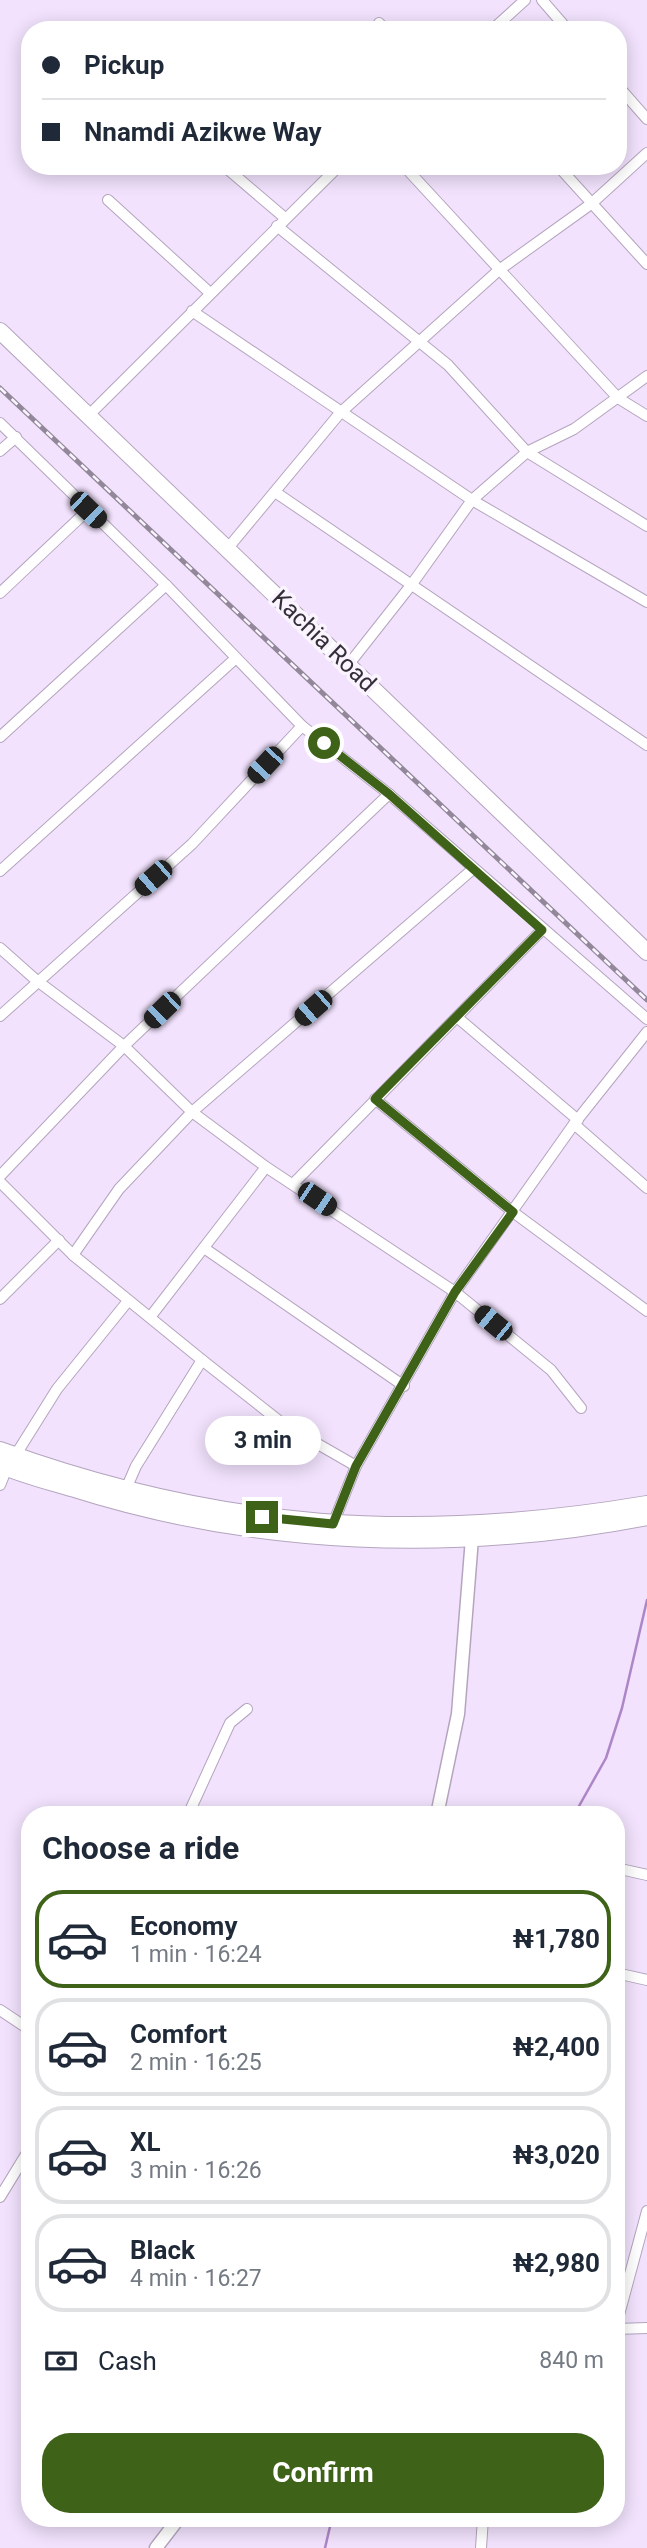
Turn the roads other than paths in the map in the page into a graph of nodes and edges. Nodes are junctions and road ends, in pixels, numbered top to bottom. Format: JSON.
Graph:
{"nodes":[{"id":1,"x":525,"y":0,"type":"edge"},
{"id":2,"x":542,"y":0,"type":"edge"},
{"id":3,"x":502,"y":21,"type":"edge"},
{"id":4,"x":560,"y":21,"type":"edge"},
{"id":5,"x":627,"y":96,"type":"edge"},
{"id":6,"x":647,"y":119,"type":"edge"},
{"id":7,"x":647,"y":153,"type":"edge"},
{"id":8,"x":627,"y":171,"type":"edge"},
{"id":9,"x":233,"y":175,"type":"edge"},
{"id":10,"x":330,"y":175,"type":"edge"},
{"id":11,"x":412,"y":175,"type":"edge"},
{"id":12,"x":566,"y":175,"type":"edge"},
{"id":13,"x":623,"y":175,"type":"edge"},
{"id":14,"x":108,"y":200,"type":"dead end"},
{"id":15,"x":591,"y":204,"type":"junction"},
{"id":16,"x":281,"y":222,"type":"junction"},
{"id":17,"x":647,"y":264,"type":"edge"},
{"id":18,"x":499,"y":270,"type":"junction"},
{"id":19,"x":209,"y":292,"type":"junction"},
{"id":20,"x":192,"y":312,"type":"junction"},
{"id":21,"x":0,"y":331,"type":"edge"},
{"id":22,"x":417,"y":343,"type":"junction"},
{"id":23,"x":647,"y":376,"type":"edge"},
{"id":24,"x":618,"y":398,"type":"junction"},
{"id":25,"x":340,"y":413,"type":"junction"},
{"id":26,"x":88,"y":416,"type":"junction"},
{"id":27,"x":647,"y":416,"type":"edge"},
{"id":28,"x":0,"y":423,"type":"edge"},
{"id":29,"x":16,"y":436,"type":"junction"},
{"id":30,"x":0,"y":451,"type":"edge"},
{"id":31,"x":527,"y":452,"type":"junction"},
{"id":32,"x":275,"y":492,"type":"junction"},
{"id":33,"x":472,"y":500,"type":"junction"},
{"id":34,"x":88,"y":510,"type":"junction"},
{"id":35,"x":647,"y":526,"type":"edge"},
{"id":36,"x":228,"y":548,"type":"junction"},
{"id":37,"x":412,"y":584,"type":"junction"},
{"id":38,"x":166,"y":585,"type":"junction"},
{"id":39,"x":0,"y":593,"type":"edge"},
{"id":40,"x":647,"y":601,"type":"edge"},
{"id":41,"x":236,"y":658,"type":"junction"},
{"id":42,"x":349,"y":664,"type":"junction"},
{"id":43,"x":302,"y":726,"type":"junction"},
{"id":44,"x":0,"y":737,"type":"edge"},
{"id":45,"x":647,"y":745,"type":"edge"},
{"id":46,"x":389,"y":794,"type":"junction"},
{"id":47,"x":473,"y":869,"type":"junction"},
{"id":48,"x":0,"y":871,"type":"edge"},
{"id":49,"x":542,"y":930,"type":"junction"},
{"id":50,"x":0,"y":948,"type":"edge"},
{"id":51,"x":647,"y":952,"type":"edge"},
{"id":52,"x":37,"y":981,"type":"junction"},
{"id":53,"x":0,"y":1016,"type":"edge"},
{"id":54,"x":458,"y":1018,"type":"junction"},
{"id":55,"x":647,"y":1019,"type":"edge"},
{"id":56,"x":647,"y":1032,"type":"edge"},
{"id":57,"x":124,"y":1046,"type":"junction"},
{"id":58,"x":375,"y":1099,"type":"junction"},
{"id":59,"x":192,"y":1112,"type":"junction"},
{"id":60,"x":576,"y":1122,"type":"junction"},
{"id":61,"x":266,"y":1167,"type":"junction"},
{"id":62,"x":0,"y":1176,"type":"edge"},
{"id":63,"x":0,"y":1182,"type":"edge"},
{"id":64,"x":293,"y":1183,"type":"junction"},
{"id":65,"x":647,"y":1188,"type":"edge"},
{"id":66,"x":513,"y":1212,"type":"junction"},
{"id":67,"x":59,"y":1240,"type":"junction"},
{"id":68,"x":204,"y":1248,"type":"junction"},
{"id":69,"x":73,"y":1255,"type":"junction"},
{"id":70,"x":455,"y":1292,"type":"junction"},
{"id":71,"x":0,"y":1299,"type":"edge"},
{"id":72,"x":128,"y":1301,"type":"junction"},
{"id":73,"x":647,"y":1311,"type":"edge"},
{"id":74,"x":151,"y":1316,"type":"junction"},
{"id":75,"x":202,"y":1360,"type":"junction"},
{"id":76,"x":404,"y":1386,"type":"junction"},
{"id":77,"x":581,"y":1408,"type":"dead end"},
{"id":78,"x":6,"y":1460,"type":"edge"},
{"id":79,"x":356,"y":1466,"type":"junction"},
{"id":80,"x":0,"y":1485,"type":"edge"},
{"id":81,"x":126,"y":1489,"type":"junction"},
{"id":82,"x":647,"y":1504,"type":"edge"},
{"id":83,"x":647,"y":1517,"type":"edge"},
{"id":84,"x":333,"y":1524,"type":"junction"},
{"id":85,"x":472,"y":1538,"type":"junction"},
{"id":86,"x":247,"y":1709,"type":"dead end"},
{"id":87,"x":192,"y":1806,"type":"edge"},
{"id":88,"x":439,"y":1806,"type":"edge"},
{"id":89,"x":625,"y":1870,"type":"edge"},
{"id":90,"x":647,"y":1875,"type":"edge"},
{"id":91,"x":625,"y":1975,"type":"edge"},
{"id":92,"x":647,"y":1980,"type":"edge"},
{"id":93,"x":0,"y":2010,"type":"edge"},
{"id":94,"x":21,"y":2023,"type":"edge"},
{"id":95,"x":21,"y":2163,"type":"edge"},
{"id":96,"x":0,"y":2197,"type":"edge"},
{"id":97,"x":647,"y":2211,"type":"edge"},
{"id":98,"x":625,"y":2294,"type":"edge"},
{"id":99,"x":625,"y":2328,"type":"edge"},
{"id":100,"x":647,"y":2328,"type":"edge"},
{"id":101,"x":172,"y":2527,"type":"edge"},
{"id":102,"x":482,"y":2527,"type":"edge"},
{"id":103,"x":156,"y":2548,"type":"edge"},
{"id":104,"x":481,"y":2548,"type":"edge"}],
"edges":[{"from":1,"to":3,"type":"street"},
{"from":2,"to":4,"type":"street"},
{"from":5,"to":6,"type":"street"},
{"from":7,"to":8,"type":"street"},
{"from":9,"to":16,"type":"street"},
{"from":10,"to":16,"type":"street"},
{"from":11,"to":18,"type":"street"},
{"from":12,"to":15,"type":"street"},
{"from":13,"to":15,"type":"street"},
{"from":14,"to":19,"type":"street"},
{"from":15,"to":17,"type":"street"},
{"from":15,"to":18,"type":"street"},
{"from":16,"to":19,"type":"street"},
{"from":16,"to":22,"type":"street"},
{"from":18,"to":22,"type":"street"},
{"from":18,"to":24,"type":"street"},
{"from":19,"to":20,"type":"street"},
{"from":20,"to":25,"type":"street"},
{"from":20,"to":26,"type":"street"},
{"from":21,"to":26,"type":"main road","name":"Kachia Road"},
{"from":22,"to":25,"type":"street"},
{"from":22,"to":31,"type":"street"},
{"from":23,"to":24,"type":"street"},
{"from":24,"to":27,"type":"street"},
{"from":24,"to":31,"type":"street"},
{"from":25,"to":32,"type":"street"},
{"from":25,"to":33,"type":"street"},
{"from":26,"to":36,"type":"main road","name":"Kachia Road"},
{"from":28,"to":29,"type":"street"},
{"from":29,"to":30,"type":"street"},
{"from":29,"to":34,"type":"street"},
{"from":31,"to":33,"type":"street"},
{"from":31,"to":35,"type":"street"},
{"from":32,"to":36,"type":"street"},
{"from":32,"to":37,"type":"street"},
{"from":33,"to":37,"type":"street"},
{"from":33,"to":40,"type":"street"},
{"from":34,"to":38,"type":"street"},
{"from":34,"to":39,"type":"street"},
{"from":36,"to":42,"type":"main road","name":"Kachia Road"},
{"from":37,"to":42,"type":"street"},
{"from":37,"to":45,"type":"street"},
{"from":38,"to":41,"type":"street"},
{"from":38,"to":44,"type":"street"},
{"from":41,"to":43,"type":"street"},
{"from":41,"to":48,"type":"street"},
{"from":42,"to":51,"type":"main road","name":"Kachia Road"},
{"from":43,"to":46,"type":"street"},
{"from":43,"to":52,"type":"street"},
{"from":46,"to":47,"type":"street"},
{"from":46,"to":57,"type":"street"},
{"from":47,"to":49,"type":"street"},
{"from":47,"to":59,"type":"street"},
{"from":49,"to":54,"type":"street"},
{"from":49,"to":55,"type":"street"},
{"from":50,"to":52,"type":"street"},
{"from":52,"to":53,"type":"street"},
{"from":52,"to":57,"type":"street"},
{"from":54,"to":58,"type":"street"},
{"from":54,"to":60,"type":"street"},
{"from":56,"to":60,"type":"street"},
{"from":57,"to":59,"type":"street"},
{"from":57,"to":62,"type":"street"},
{"from":58,"to":64,"type":"street"},
{"from":58,"to":66,"type":"street"},
{"from":59,"to":61,"type":"street"},
{"from":59,"to":69,"type":"street"},
{"from":60,"to":65,"type":"street"},
{"from":60,"to":66,"type":"street"},
{"from":61,"to":64,"type":"street"},
{"from":61,"to":68,"type":"street"},
{"from":63,"to":67,"type":"street"},
{"from":64,"to":70,"type":"street"},
{"from":66,"to":70,"type":"street"},
{"from":66,"to":73,"type":"street"},
{"from":67,"to":69,"type":"street"},
{"from":67,"to":71,"type":"street"},
{"from":68,"to":74,"type":"street"},
{"from":68,"to":76,"type":"street"},
{"from":69,"to":72,"type":"street"},
{"from":70,"to":76,"type":"street"},
{"from":70,"to":77,"type":"street"},
{"from":72,"to":74,"type":"street"},
{"from":72,"to":78,"type":"street"},
{"from":74,"to":75,"type":"street"},
{"from":75,"to":79,"type":"street"},
{"from":75,"to":81,"type":"street"},
{"from":76,"to":79,"type":"street"},
{"from":78,"to":80,"type":"street"},
{"from":78,"to":81,"type":"main road"},
{"from":78,"to":85,"type":"main road"},
{"from":79,"to":84,"type":"street"},
{"from":81,"to":84,"type":"main road"},
{"from":82,"to":84,"type":"main road"},
{"from":83,"to":85,"type":"main road"},
{"from":85,"to":88,"type":"street"},
{"from":86,"to":87,"type":"street"},
{"from":89,"to":90,"type":"street"},
{"from":91,"to":92,"type":"street"},
{"from":93,"to":94,"type":"street"},
{"from":95,"to":96,"type":"street"},
{"from":97,"to":98,"type":"street"},
{"from":99,"to":100,"type":"street"},
{"from":101,"to":103,"type":"street"},
{"from":102,"to":104,"type":"street"}]}
